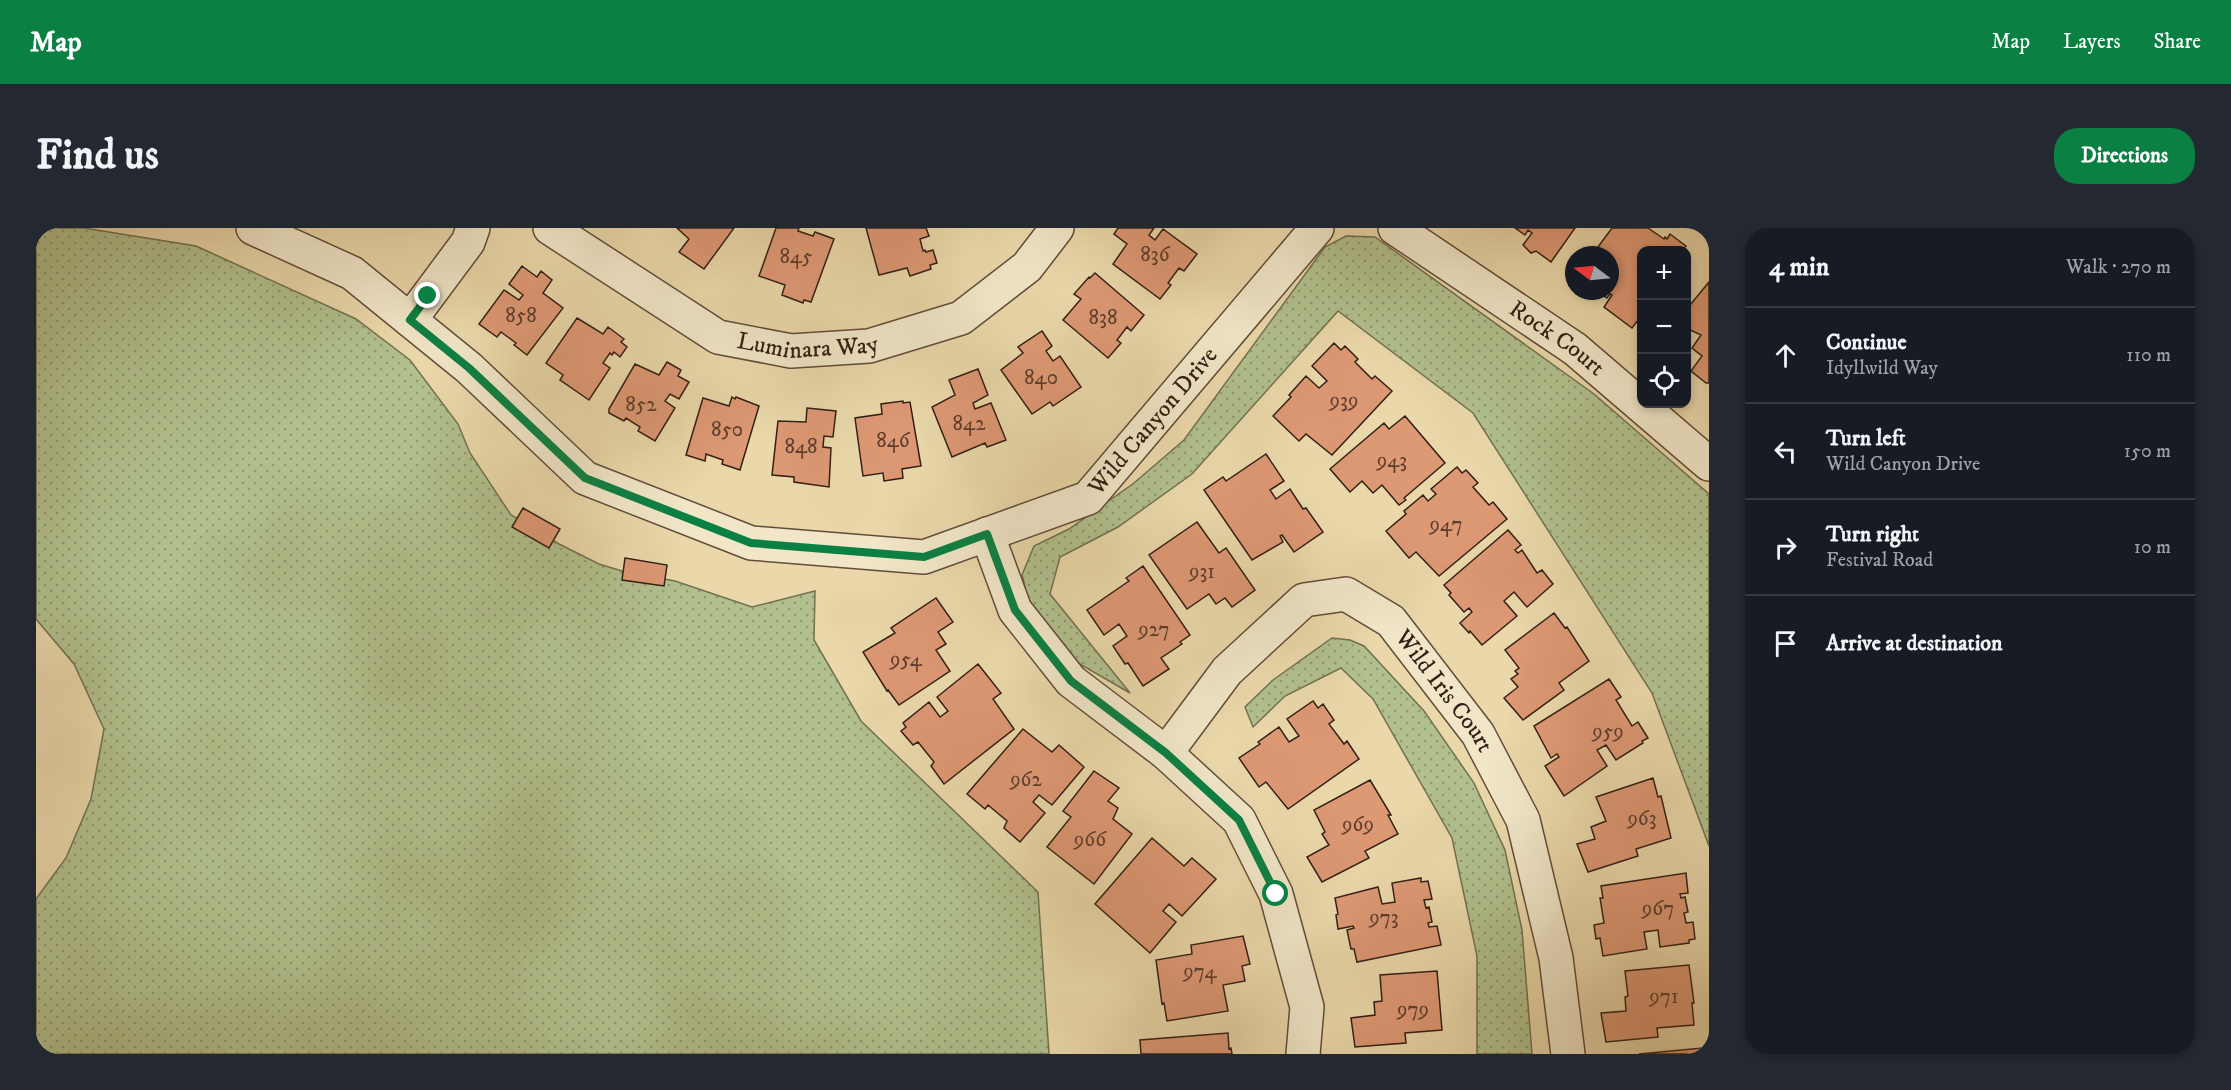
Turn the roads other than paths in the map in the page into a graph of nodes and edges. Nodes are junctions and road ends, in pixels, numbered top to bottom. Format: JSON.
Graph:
{"nodes":[{"id":1,"x":253,"y":228,"type":"edge"},
{"id":2,"x":473,"y":228,"type":"edge"},
{"id":3,"x":550,"y":228,"type":"edge"},
{"id":4,"x":1057,"y":228,"type":"edge"},
{"id":5,"x":1317,"y":228,"type":"edge"},
{"id":6,"x":1395,"y":228,"type":"edge"},
{"id":7,"x":410,"y":320,"type":"junction"},
{"id":8,"x":1709,"y":464,"type":"edge"},
{"id":9,"x":987,"y":534,"type":"junction"},
{"id":10,"x":1166,"y":753,"type":"junction"},
{"id":11,"x":1303,"y":1054,"type":"edge"},
{"id":12,"x":1568,"y":1054,"type":"edge"}],
"edges":[{"from":1,"to":7,"type":"street","name":"Wild Canyon Drive"},
{"from":2,"to":7,"type":"street"},
{"from":3,"to":4,"type":"street","name":"Luminara Way"},
{"from":5,"to":9,"type":"street","name":"Wild Canyon Drive"},
{"from":6,"to":8,"type":"street","name":"Rock Court"},
{"from":7,"to":9,"type":"street","name":"Wild Canyon Drive"},
{"from":9,"to":10,"type":"street"},
{"from":10,"to":11,"type":"street"},
{"from":10,"to":12,"type":"street","name":"Wild Iris Court"}]}
